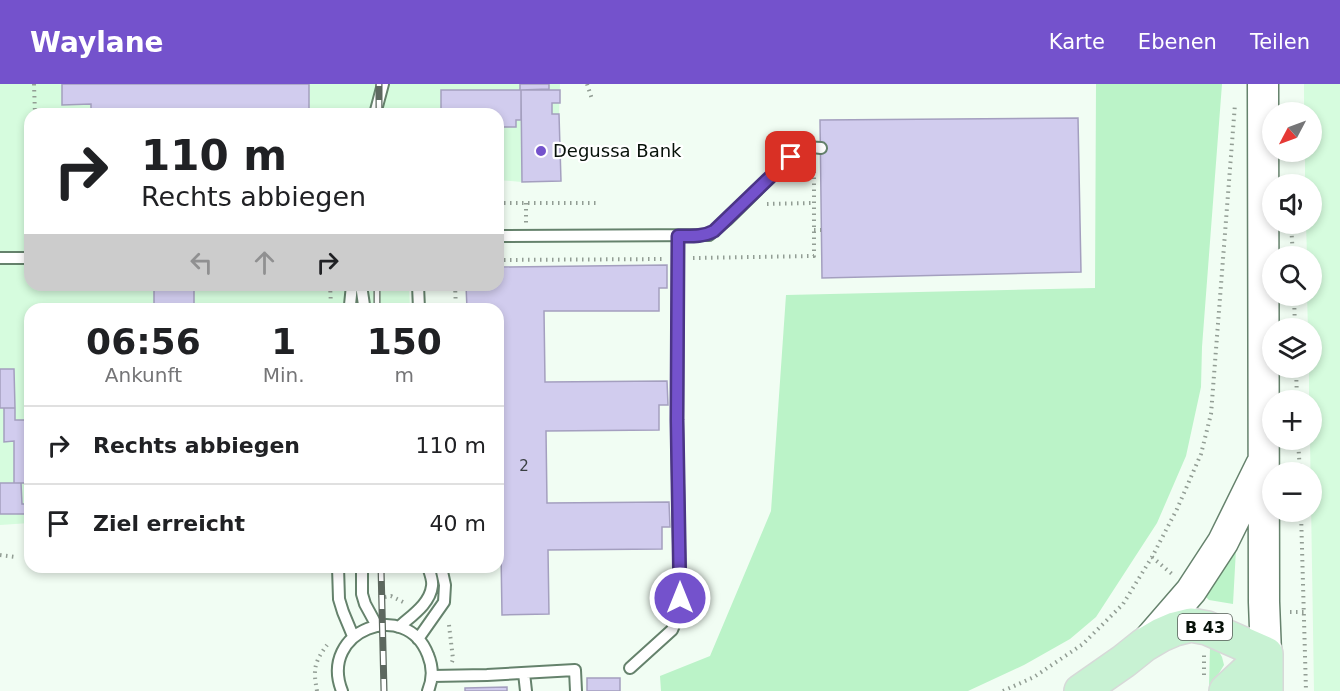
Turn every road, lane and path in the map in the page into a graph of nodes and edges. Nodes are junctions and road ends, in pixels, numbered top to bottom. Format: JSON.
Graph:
{"nodes":[{"id":1,"x":34,"y":84,"type":"edge"},
{"id":2,"x":382,"y":84,"type":"edge"},
{"id":3,"x":587,"y":84,"type":"edge"},
{"id":4,"x":1263,"y":84,"type":"edge"},
{"id":5,"x":1236,"y":96,"type":"dead end"},
{"id":6,"x":592,"y":99,"type":"dead end"},
{"id":7,"x":35,"y":108,"type":"edge"},
{"id":8,"x":376,"y":108,"type":"edge"},
{"id":9,"x":817,"y":148,"type":"joint"},
{"id":10,"x":504,"y":203,"type":"edge"},
{"id":11,"x":597,"y":203,"type":"dead end"},
{"id":12,"x":814,"y":203,"type":"junction"},
{"id":13,"x":743,"y":204,"type":"junction"},
{"id":14,"x":821,"y":230,"type":"dead end"},
{"id":15,"x":504,"y":236,"type":"edge"},
{"id":16,"x":678,"y":236,"type":"junction"},
{"id":17,"x":0,"y":258,"type":"edge"},
{"id":18,"x":24,"y":258,"type":"edge"},
{"id":19,"x":504,"y":260,"type":"edge"},
{"id":20,"x":527,"y":260,"type":"dead end"},
{"id":21,"x":1264,"y":460,"type":"junction"},
{"id":22,"x":1301,"y":522,"type":"edge"},
{"id":23,"x":0,"y":555,"type":"edge"},
{"id":24,"x":15,"y":557,"type":"dead end"},
{"id":25,"x":338,"y":573,"type":"edge"},
{"id":26,"x":362,"y":573,"type":"edge"},
{"id":27,"x":430,"y":573,"type":"edge"},
{"id":28,"x":443,"y":573,"type":"edge"},
{"id":29,"x":377,"y":626,"type":"junction"},
{"id":30,"x":399,"y":627,"type":"junction"},
{"id":31,"x":353,"y":636,"type":"junction"},
{"id":32,"x":418,"y":639,"type":"junction"},
{"id":33,"x":1144,"y":645,"type":"junction"},
{"id":34,"x":1266,"y":654,"type":"junction"},
{"id":35,"x":630,"y":668,"type":"dead end"},
{"id":36,"x":524,"y":673,"type":"junction"},
{"id":37,"x":432,"y":676,"type":"junction"},
{"id":38,"x":342,"y":691,"type":"edge"},
{"id":39,"x":428,"y":691,"type":"edge"},
{"id":40,"x":526,"y":691,"type":"edge"},
{"id":41,"x":576,"y":691,"type":"edge"},
{"id":42,"x":1003,"y":691,"type":"edge"},
{"id":43,"x":1082,"y":691,"type":"edge"},
{"id":44,"x":1226,"y":691,"type":"edge"},
{"id":45,"x":1266,"y":691,"type":"edge"},
{"id":46,"x":1306,"y":691,"type":"edge"}],
"edges":[{"from":1,"to":7,"type":"path"},
{"from":2,"to":8,"type":"lane"},
{"from":3,"to":6,"type":"path"},
{"from":4,"to":21,"type":"main road"},
{"from":5,"to":42,"type":"path"},
{"from":9,"to":12,"type":"path"},
{"from":9,"to":13,"type":"lane"},
{"from":10,"to":11,"type":"path"},
{"from":12,"to":13,"type":"path"},
{"from":12,"to":14,"type":"path"},
{"from":13,"to":16,"type":"lane"},
{"from":15,"to":16,"type":"lane"},
{"from":16,"to":35,"type":"lane"},
{"from":17,"to":18,"type":"lane"},
{"from":19,"to":20,"type":"path"},
{"from":21,"to":33,"type":"main road"},
{"from":21,"to":34,"type":"main road"},
{"from":22,"to":46,"type":"path"},
{"from":23,"to":24,"type":"path"},
{"from":25,"to":31,"type":"lane"},
{"from":26,"to":29,"type":"lane"},
{"from":27,"to":30,"type":"lane"},
{"from":28,"to":32,"type":"lane"},
{"from":29,"to":30,"type":"lane"},
{"from":29,"to":31,"type":"lane"},
{"from":30,"to":32,"type":"lane"},
{"from":31,"to":38,"type":"lane"},
{"from":32,"to":37,"type":"lane"},
{"from":33,"to":34,"type":"main road","number":"B 43"},
{"from":33,"to":43,"type":"main road","number":"B 43"},
{"from":34,"to":44,"type":"main road"},
{"from":34,"to":45,"type":"main road"},
{"from":36,"to":37,"type":"lane"},
{"from":36,"to":40,"type":"lane"},
{"from":36,"to":41,"type":"lane"},
{"from":37,"to":39,"type":"lane"}]}
